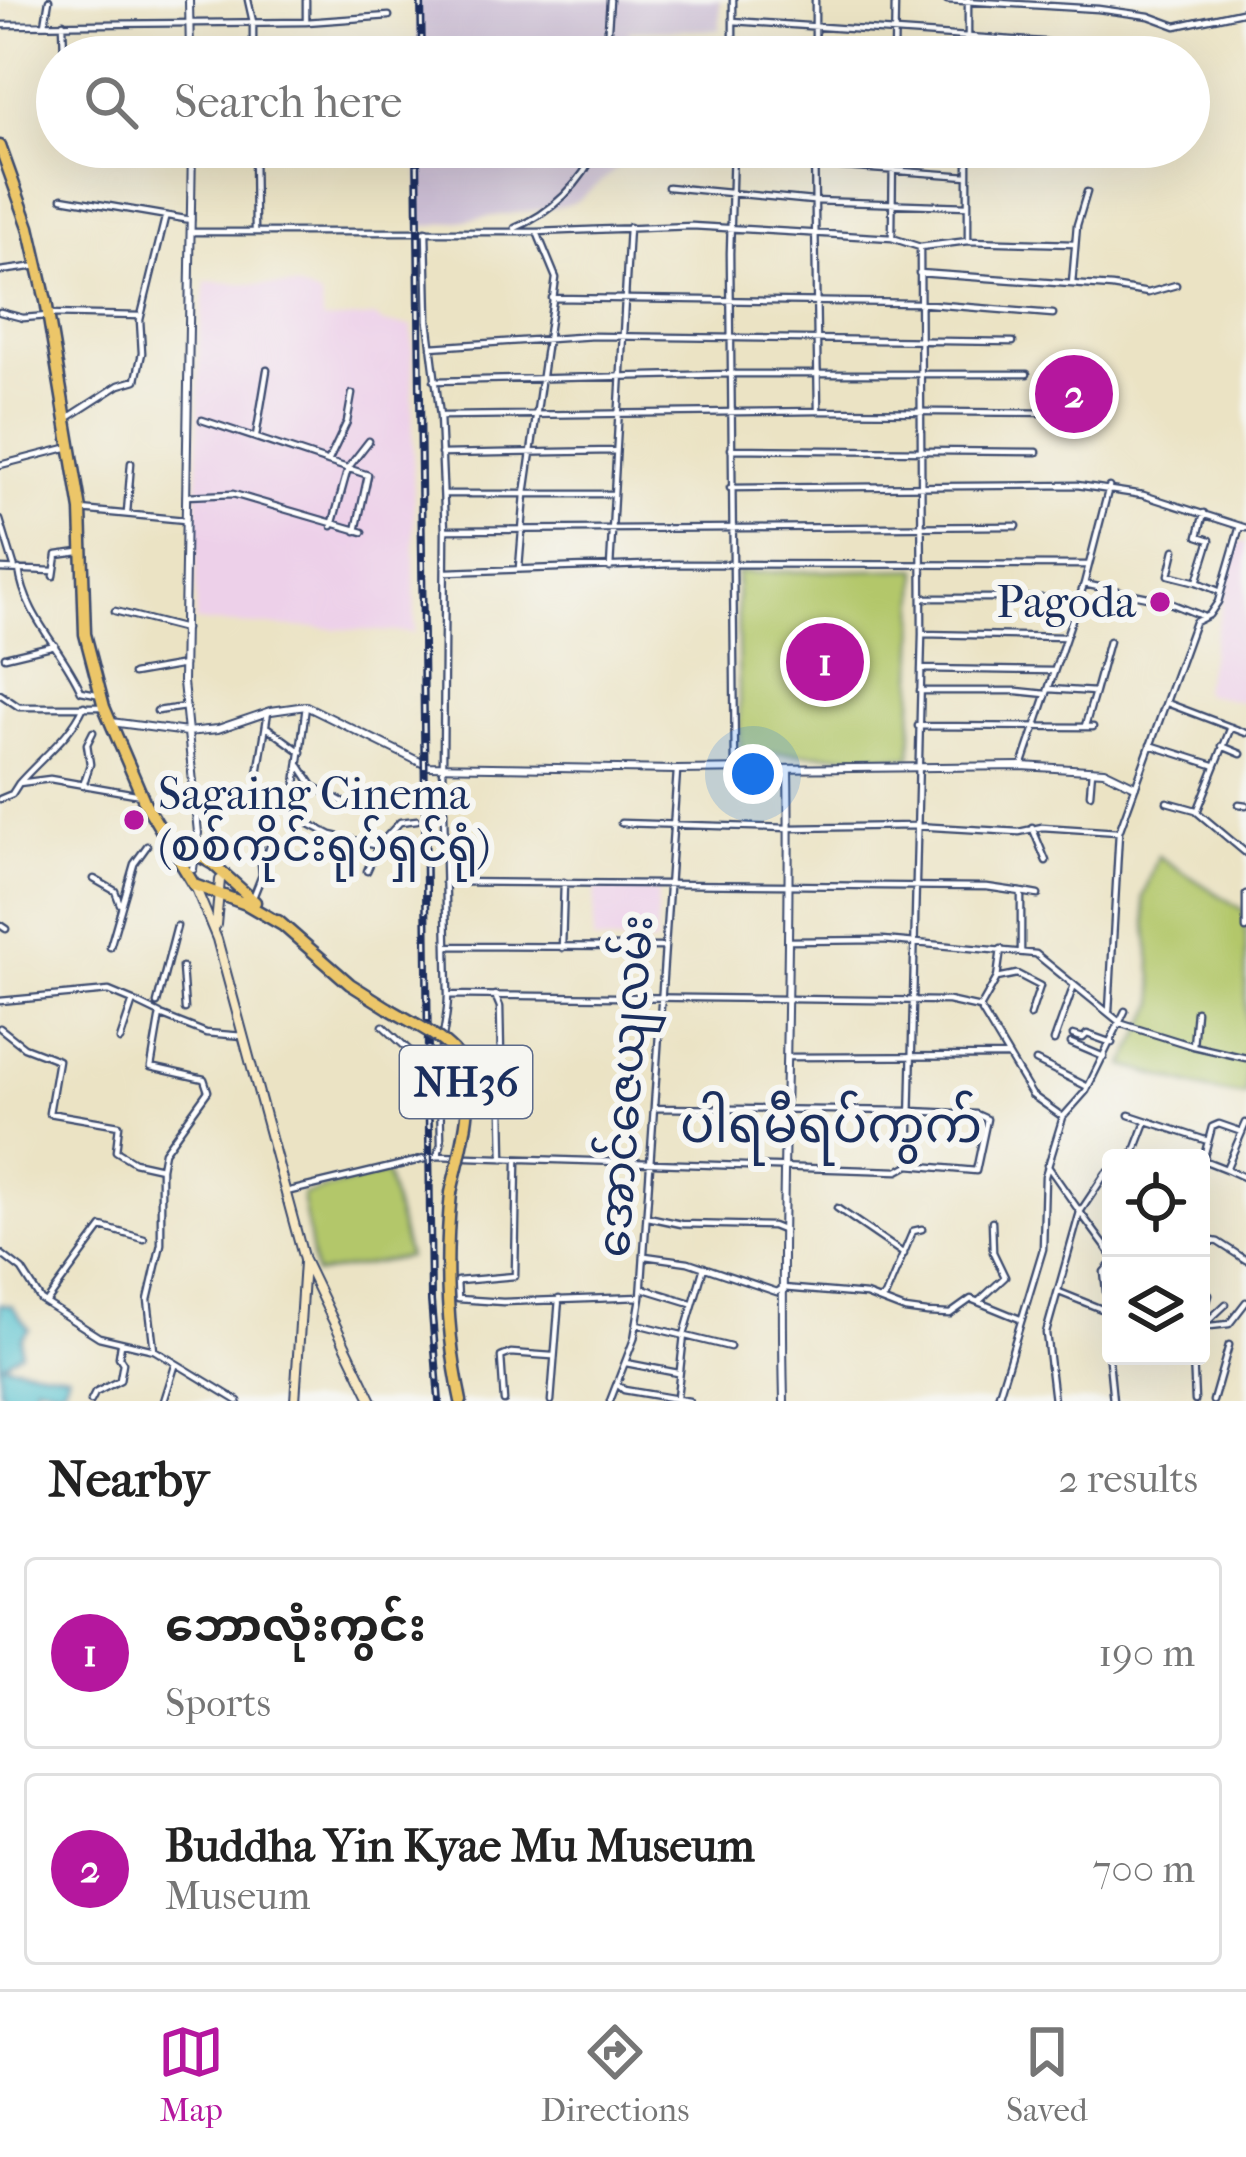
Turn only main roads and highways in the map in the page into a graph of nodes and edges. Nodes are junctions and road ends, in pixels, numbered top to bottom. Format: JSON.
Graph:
{"nodes":[{"id":1,"x":0,"y":146,"type":"edge"},
{"id":2,"x":4,"y":171,"type":"edge"},
{"id":3,"x":159,"y":827,"type":"junction"},
{"id":4,"x":194,"y":872,"type":"junction"},
{"id":5,"x":214,"y":878,"type":"junction"},
{"id":6,"x":284,"y":926,"type":"junction"},
{"id":7,"x":217,"y":939,"type":"junction"},
{"id":8,"x":304,"y":1260,"type":"junction"},
{"id":9,"x":295,"y":1401,"type":"edge"},
{"id":10,"x":372,"y":1401,"type":"edge"},
{"id":11,"x":461,"y":1401,"type":"edge"}],
"edges":[{"from":1,"to":2,"type":"highway","number":"NH36"},
{"from":2,"to":3,"type":"highway","number":"NH36"},
{"from":3,"to":4,"type":"highway","number":"NH36"},
{"from":3,"to":4,"type":"highway","number":"NH36"},
{"from":4,"to":5,"type":"highway","number":"NH36"},
{"from":4,"to":5,"type":"highway","number":"NH36"},
{"from":4,"to":7,"type":"main road"},
{"from":5,"to":6,"type":"highway","number":"NH36"},
{"from":5,"to":6,"type":"highway","number":"NH36"},
{"from":5,"to":7,"type":"main road"},
{"from":6,"to":11,"type":"highway","number":"NH36","bridge":true},
{"from":7,"to":8,"type":"main road"},
{"from":8,"to":9,"type":"main road"},
{"from":8,"to":10,"type":"main road"}]}
